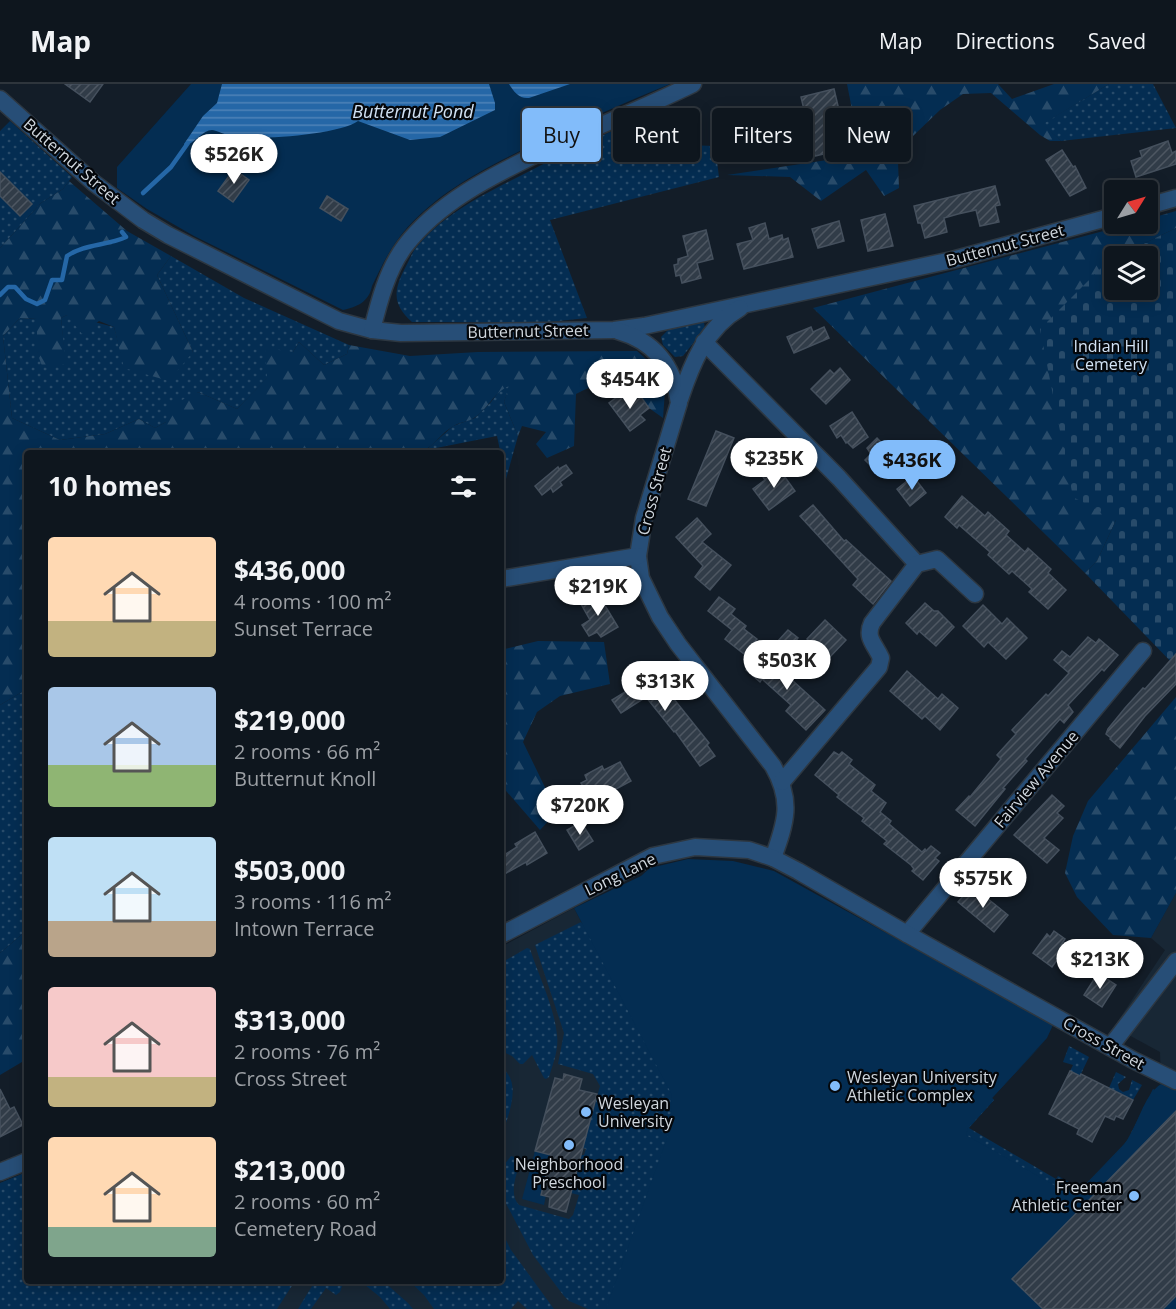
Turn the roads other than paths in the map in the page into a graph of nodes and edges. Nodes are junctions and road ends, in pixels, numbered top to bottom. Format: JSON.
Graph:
{"nodes":[{"id":1,"x":693,"y":84,"type":"edge"},
{"id":2,"x":0,"y":99,"type":"edge"},
{"id":3,"x":1176,"y":198,"type":"edge"},
{"id":4,"x":1158,"y":203,"type":"edge"},
{"id":5,"x":1104,"y":219,"type":"edge"},
{"id":6,"x":756,"y":302,"type":"junction"},
{"id":7,"x":372,"y":330,"type":"junction"},
{"id":8,"x":614,"y":330,"type":"junction"},
{"id":9,"x":704,"y":342,"type":"junction"},
{"id":10,"x":679,"y":403,"type":"junction"},
{"id":11,"x":638,"y":556,"type":"junction"},
{"id":12,"x":917,"y":564,"type":"junction"},
{"id":13,"x":504,"y":578,"type":"edge"},
{"id":14,"x":975,"y":594,"type":"dead end"},
{"id":15,"x":1143,"y":651,"type":"dead end"},
{"id":16,"x":782,"y":782,"type":"junction"},
{"id":17,"x":773,"y":858,"type":"junction"},
{"id":18,"x":504,"y":933,"type":"edge"},
{"id":19,"x":907,"y":934,"type":"junction"},
{"id":20,"x":1176,"y":961,"type":"edge"},
{"id":21,"x":1110,"y":1047,"type":"junction"},
{"id":22,"x":1176,"y":1081,"type":"edge"},
{"id":23,"x":24,"y":1162,"type":"edge"},
{"id":24,"x":0,"y":1172,"type":"edge"}],
"edges":[{"from":1,"to":7,"type":"street"},
{"from":2,"to":7,"type":"street","name":"Butternut Street"},
{"from":3,"to":4,"type":"street"},
{"from":5,"to":6,"type":"street","name":"Butternut Street"},
{"from":6,"to":8,"type":"street","name":"Butternut Street"},
{"from":6,"to":9,"type":"street","name":"Cross Street"},
{"from":7,"to":8,"type":"street","name":"Butternut Street"},
{"from":8,"to":10,"type":"street"},
{"from":9,"to":10,"type":"street","name":"Cross Street"},
{"from":9,"to":12,"type":"street"},
{"from":10,"to":11,"type":"street","name":"Cross Street"},
{"from":11,"to":13,"type":"street"},
{"from":11,"to":16,"type":"street","name":"Cross Street"},
{"from":12,"to":14,"type":"street"},
{"from":12,"to":16,"type":"street"},
{"from":15,"to":19,"type":"street","name":"Fairview Avenue"},
{"from":16,"to":17,"type":"street","name":"Cross Street"},
{"from":17,"to":18,"type":"street","name":"Long Lane"},
{"from":17,"to":19,"type":"street","name":"Long Lane"},
{"from":19,"to":21,"type":"street","name":"Cross Street"},
{"from":20,"to":21,"type":"street"},
{"from":21,"to":22,"type":"street","name":"Cross Street"},
{"from":23,"to":24,"type":"street"}]}
